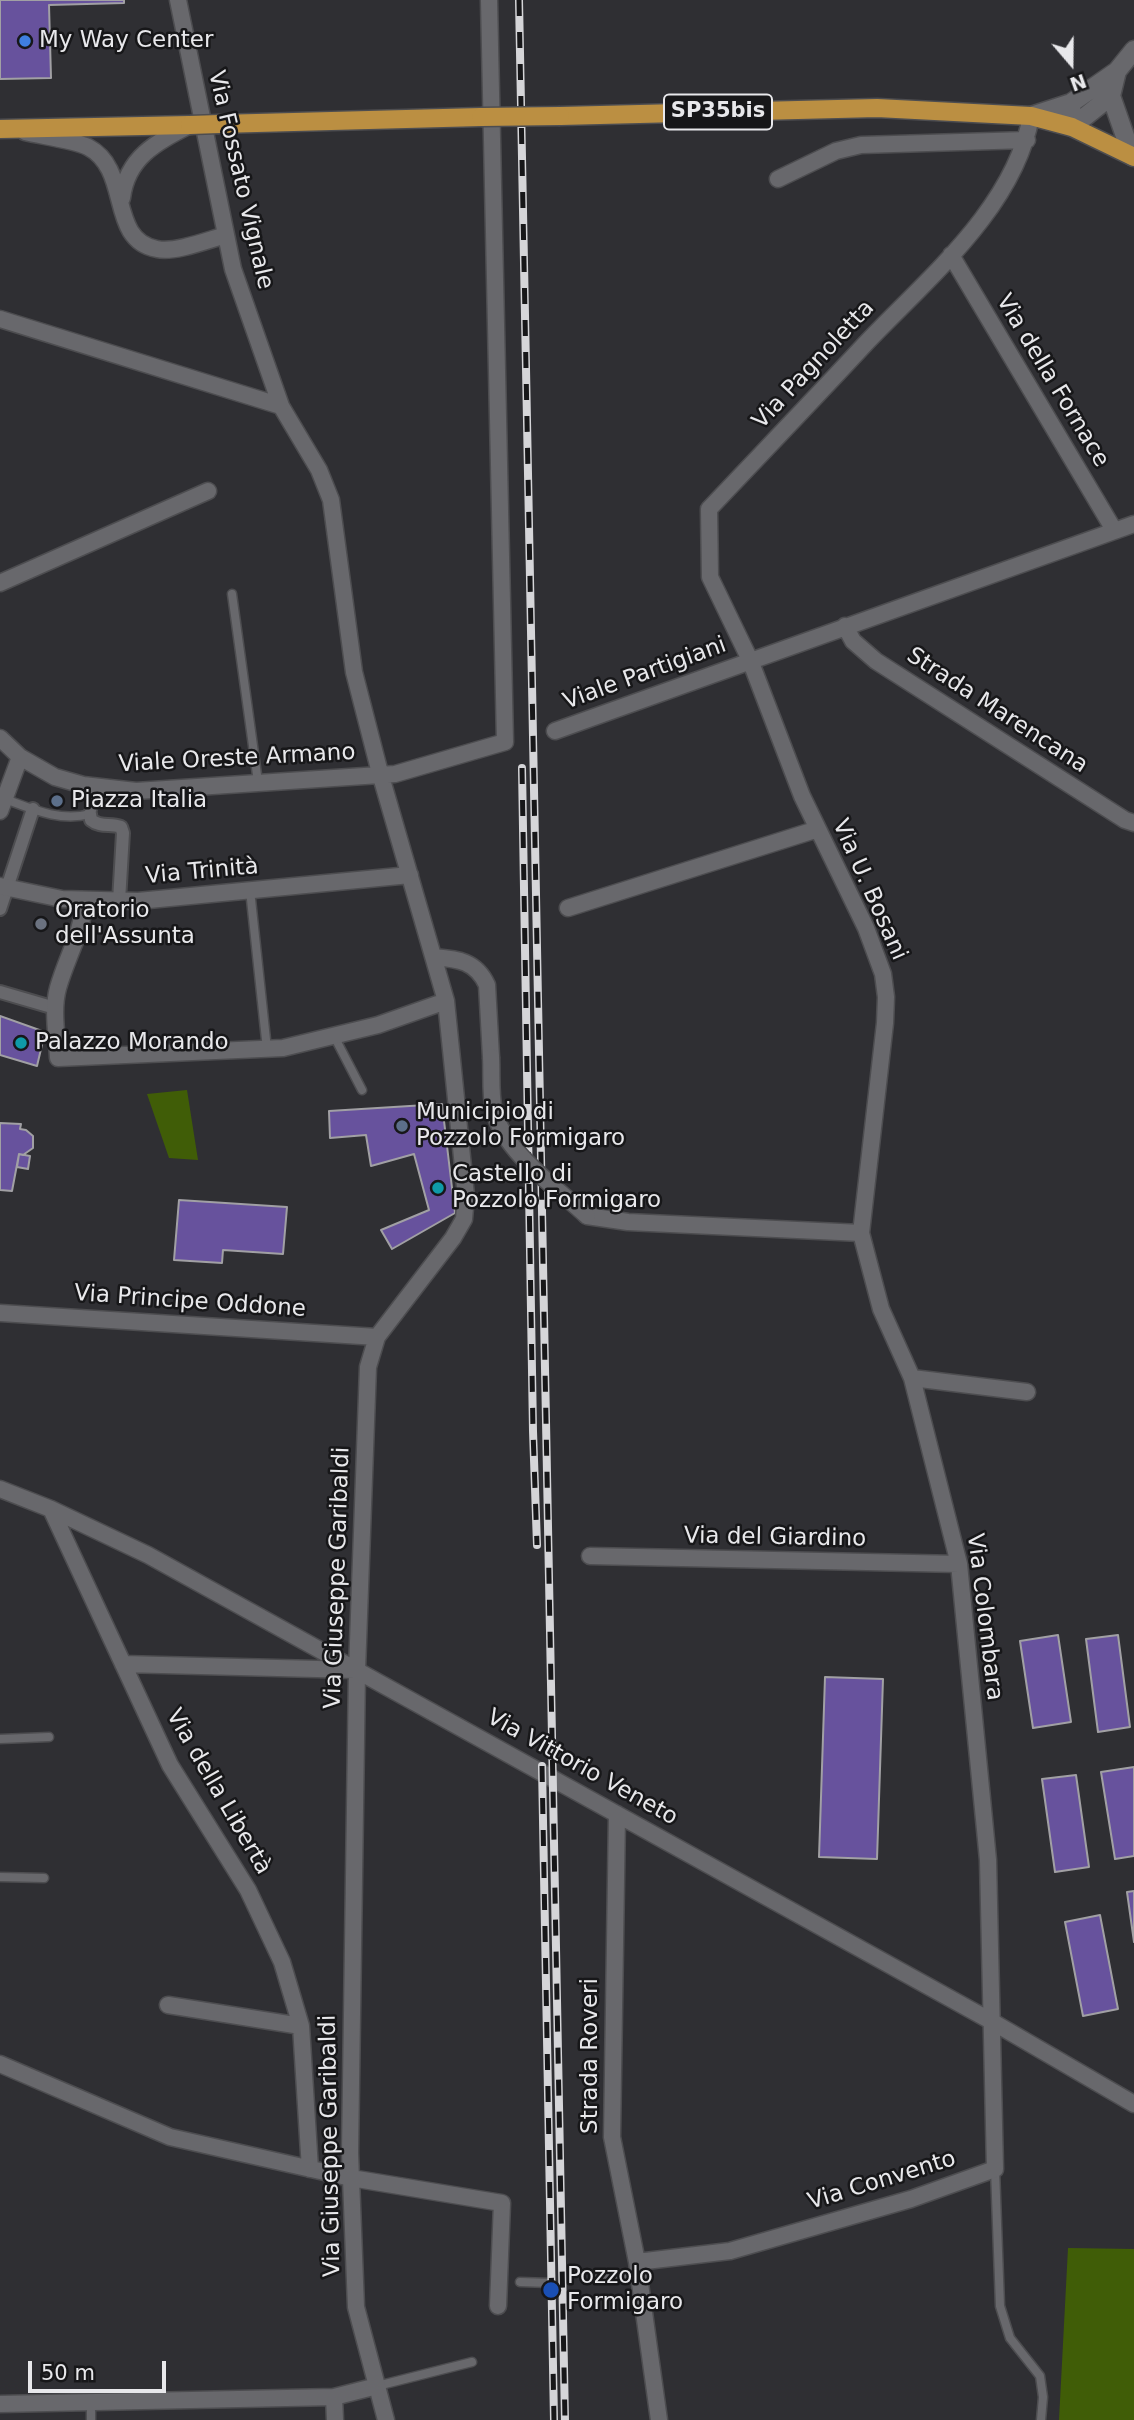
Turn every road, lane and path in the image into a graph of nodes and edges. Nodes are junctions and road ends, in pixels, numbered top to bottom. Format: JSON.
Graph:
{"nodes":[{"id":1,"x":178,"y":0,"type":"edge"},
{"id":2,"x":489,"y":0,"type":"edge"},
{"id":3,"x":1134,"y":50,"type":"edge"},
{"id":4,"x":1117,"y":71,"type":"junction"},
{"id":5,"x":1111,"y":96,"type":"junction"},
{"id":6,"x":1071,"y":103,"type":"junction"},
{"id":7,"x":1031,"y":116,"type":"junction"},
{"id":8,"x":190,"y":125,"type":"junction"},
{"id":9,"x":1072,"y":127,"type":"junction"},
{"id":10,"x":7,"y":129,"type":"edge"},
{"id":11,"x":1027,"y":141,"type":"junction"},
{"id":12,"x":1133,"y":157,"type":"edge"},
{"id":13,"x":778,"y":179,"type":"dead end"},
{"id":14,"x":121,"y":204,"type":"junction"},
{"id":15,"x":226,"y":235,"type":"junction"},
{"id":16,"x":951,"y":255,"type":"junction"},
{"id":17,"x":0,"y":319,"type":"edge"},
{"id":18,"x":281,"y":406,"type":"junction"},
{"id":19,"x":208,"y":491,"type":"dead end"},
{"id":20,"x":1134,"y":524,"type":"edge"},
{"id":21,"x":1114,"y":530,"type":"junction"},
{"id":22,"x":0,"y":583,"type":"edge"},
{"id":23,"x":232,"y":594,"type":"dead end"},
{"id":24,"x":845,"y":626,"type":"junction"},
{"id":25,"x":750,"y":660,"type":"junction"},
{"id":26,"x":555,"y":731,"type":"dead end"},
{"id":27,"x":0,"y":738,"type":"edge"},
{"id":28,"x":20,"y":757,"type":"junction"},
{"id":29,"x":380,"y":773,"type":"junction"},
{"id":30,"x":258,"y":782,"type":"junction"},
{"id":31,"x":97,"y":787,"type":"junction"},
{"id":32,"x":2,"y":805,"type":"edge"},
{"id":33,"x":33,"y":809,"type":"junction"},
{"id":34,"x":90,"y":814,"type":"junction"},
{"id":35,"x":1134,"y":823,"type":"edge"},
{"id":36,"x":818,"y":829,"type":"junction"},
{"id":37,"x":410,"y":875,"type":"junction"},
{"id":38,"x":3,"y":887,"type":"edge"},
{"id":39,"x":250,"y":890,"type":"junction"},
{"id":40,"x":85,"y":900,"type":"junction"},
{"id":41,"x":120,"y":901,"type":"junction"},
{"id":42,"x":568,"y":908,"type":"dead end"},
{"id":43,"x":0,"y":909,"type":"edge"},
{"id":44,"x":434,"y":957,"type":"junction"},
{"id":45,"x":0,"y":992,"type":"edge"},
{"id":46,"x":446,"y":1001,"type":"junction"},
{"id":47,"x":55,"y":1008,"type":"junction"},
{"id":48,"x":334,"y":1036,"type":"junction"},
{"id":49,"x":267,"y":1049,"type":"junction"},
{"id":50,"x":362,"y":1090,"type":"dead end"},
{"id":51,"x":860,"y":1233,"type":"junction"},
{"id":52,"x":0,"y":1313,"type":"edge"},
{"id":53,"x":377,"y":1337,"type":"junction"},
{"id":54,"x":912,"y":1378,"type":"junction"},
{"id":55,"x":1027,"y":1392,"type":"dead end"},
{"id":56,"x":0,"y":1489,"type":"edge"},
{"id":57,"x":51,"y":1509,"type":"junction"},
{"id":58,"x":590,"y":1556,"type":"dead end"},
{"id":59,"x":959,"y":1564,"type":"junction"},
{"id":60,"x":123,"y":1664,"type":"junction"},
{"id":61,"x":357,"y":1670,"type":"junction"},
{"id":62,"x":49,"y":1737,"type":"dead end"},
{"id":63,"x":0,"y":1739,"type":"edge"},
{"id":64,"x":617,"y":1814,"type":"junction"},
{"id":65,"x":0,"y":1877,"type":"edge"},
{"id":66,"x":44,"y":1878,"type":"dead end"},
{"id":67,"x":168,"y":2005,"type":"dead end"},
{"id":68,"x":991,"y":2021,"type":"junction"},
{"id":69,"x":301,"y":2026,"type":"junction"},
{"id":70,"x":0,"y":2064,"type":"edge"},
{"id":71,"x":1134,"y":2104,"type":"edge"},
{"id":72,"x":310,"y":2169,"type":"junction"},
{"id":73,"x":995,"y":2169,"type":"junction"},
{"id":74,"x":351,"y":2178,"type":"junction"},
{"id":75,"x":633,"y":2268,"type":"junction"},
{"id":76,"x":598,"y":2279,"type":"dead end"},
{"id":77,"x":520,"y":2282,"type":"dead end"},
{"id":78,"x":550,"y":2283,"type":"dead end"},
{"id":79,"x":498,"y":2306,"type":"dead end"},
{"id":80,"x":472,"y":2362,"type":"dead end"},
{"id":81,"x":377,"y":2386,"type":"junction"},
{"id":82,"x":334,"y":2397,"type":"junction"},
{"id":83,"x":91,"y":2402,"type":"junction"},
{"id":84,"x":0,"y":2404,"type":"edge"},
{"id":85,"x":92,"y":2420,"type":"edge"},
{"id":86,"x":335,"y":2420,"type":"edge"},
{"id":87,"x":386,"y":2420,"type":"edge"},
{"id":88,"x":659,"y":2420,"type":"edge"},
{"id":89,"x":1041,"y":2420,"type":"edge"}],
"edges":[{"from":1,"to":15,"type":"street","name":"Via Fossato Vignale"},
{"from":2,"to":29,"type":"street","name":"Viale Oreste Armano"},
{"from":3,"to":4,"type":"street"},
{"from":4,"to":5,"type":"street"},
{"from":4,"to":6,"type":"street"},
{"from":5,"to":9,"type":"street"},
{"from":5,"to":12,"type":"street"},
{"from":6,"to":7,"type":"street"},
{"from":6,"to":9,"type":"street"},
{"from":7,"to":8,"type":"main road","number":"SP35bis","bridge":true},
{"from":7,"to":9,"type":"main road","number":"SP35bis"},
{"from":7,"to":11,"type":"street","name":"Via Pagnoletta"},
{"from":8,"to":10,"type":"main road","number":"SP35bis"},
{"from":8,"to":14,"type":"street"},
{"from":9,"to":12,"type":"main road","number":"SP35bis"},
{"from":10,"to":14,"type":"street"},
{"from":11,"to":13,"type":"street"},
{"from":11,"to":16,"type":"street","name":"Via Pagnoletta"},
{"from":14,"to":15,"type":"street"},
{"from":15,"to":18,"type":"street","name":"Via Fossato Vignale"},
{"from":16,"to":21,"type":"street","name":"Via della Fornace"},
{"from":16,"to":25,"type":"street","name":"Via Pagnoletta"},
{"from":17,"to":18,"type":"street"},
{"from":18,"to":29,"type":"street","name":"Via Fossato Vignale"},
{"from":19,"to":22,"type":"street"},
{"from":20,"to":21,"type":"street","name":"Viale Partigiani"},
{"from":21,"to":24,"type":"street","name":"Viale Partigiani"},
{"from":23,"to":30,"type":"lane"},
{"from":24,"to":25,"type":"street","name":"Viale Partigiani"},
{"from":24,"to":35,"type":"street","name":"Strada Marencana"},
{"from":25,"to":26,"type":"street","name":"Viale Partigiani"},
{"from":25,"to":36,"type":"street","name":"Via U. Bosani"},
{"from":27,"to":28,"type":"street","name":"Viale Oreste Armano"},
{"from":28,"to":31,"type":"street","name":"Viale Oreste Armano"},
{"from":28,"to":32,"type":"street"},
{"from":29,"to":30,"type":"street","name":"Viale Oreste Armano"},
{"from":29,"to":37,"type":"street","name":"Via Giuseppe Garibaldi"},
{"from":30,"to":31,"type":"street","name":"Viale Oreste Armano"},
{"from":31,"to":34,"type":"lane"},
{"from":32,"to":33,"type":"lane"},
{"from":33,"to":34,"type":"lane"},
{"from":33,"to":38,"type":"street"},
{"from":34,"to":41,"type":"street"},
{"from":36,"to":42,"type":"street"},
{"from":36,"to":51,"type":"street","name":"Via U. Bosani"},
{"from":37,"to":39,"type":"street","name":"Via Trinità"},
{"from":37,"to":44,"type":"street","name":"Via Giuseppe Garibaldi"},
{"from":38,"to":40,"type":"street","name":"Via Trinità"},
{"from":38,"to":43,"type":"street"},
{"from":39,"to":41,"type":"street","name":"Via Trinità"},
{"from":39,"to":49,"type":"lane"},
{"from":40,"to":41,"type":"street","name":"Via Trinità"},
{"from":40,"to":47,"type":"street"},
{"from":44,"to":46,"type":"street","name":"Via Giuseppe Garibaldi"},
{"from":44,"to":51,"type":"street","bridge":true},
{"from":45,"to":47,"type":"street"},
{"from":46,"to":48,"type":"street"},
{"from":46,"to":53,"type":"street","name":"Via Giuseppe Garibaldi"},
{"from":47,"to":49,"type":"street"},
{"from":48,"to":49,"type":"street"},
{"from":48,"to":50,"type":"lane"},
{"from":51,"to":54,"type":"street","name":"Via Colombara"},
{"from":52,"to":53,"type":"street","name":"Via Principe Oddone"},
{"from":53,"to":61,"type":"street","name":"Via Giuseppe Garibaldi"},
{"from":54,"to":55,"type":"street"},
{"from":54,"to":59,"type":"street","name":"Via Colombara"},
{"from":56,"to":57,"type":"street","name":"Via Vittorio Veneto"},
{"from":57,"to":60,"type":"street","name":"Via della Libertà"},
{"from":57,"to":61,"type":"street","name":"Via Vittorio Veneto"},
{"from":58,"to":59,"type":"street","name":"Via del Giardino"},
{"from":59,"to":68,"type":"street","name":"Via Colombara"},
{"from":60,"to":61,"type":"street"},
{"from":60,"to":69,"type":"street","name":"Via della Libertà"},
{"from":61,"to":64,"type":"street","name":"Via Vittorio Veneto"},
{"from":61,"to":74,"type":"street","name":"Via Giuseppe Garibaldi"},
{"from":62,"to":63,"type":"lane"},
{"from":64,"to":68,"type":"street","name":"Via Vittorio Veneto"},
{"from":64,"to":75,"type":"street","name":"Strada Roveri"},
{"from":65,"to":66,"type":"lane"},
{"from":67,"to":69,"type":"street"},
{"from":68,"to":71,"type":"street","name":"Via Vittorio Veneto"},
{"from":68,"to":73,"type":"street"},
{"from":69,"to":72,"type":"street","name":"Via della Libertà"},
{"from":70,"to":72,"type":"street"},
{"from":72,"to":74,"type":"street"},
{"from":73,"to":75,"type":"street","name":"Via Convento"},
{"from":73,"to":89,"type":"lane"},
{"from":74,"to":79,"type":"street"},
{"from":74,"to":81,"type":"street","name":"Via Giuseppe Garibaldi"},
{"from":75,"to":76,"type":"lane"},
{"from":75,"to":88,"type":"street","name":"Strada Roveri"},
{"from":77,"to":78,"type":"lane"},
{"from":80,"to":81,"type":"lane"},
{"from":81,"to":82,"type":"street"},
{"from":81,"to":87,"type":"street","name":"Via Giuseppe Garibaldi"},
{"from":82,"to":83,"type":"street"},
{"from":82,"to":86,"type":"street"},
{"from":83,"to":84,"type":"street"},
{"from":83,"to":85,"type":"lane"}]}
